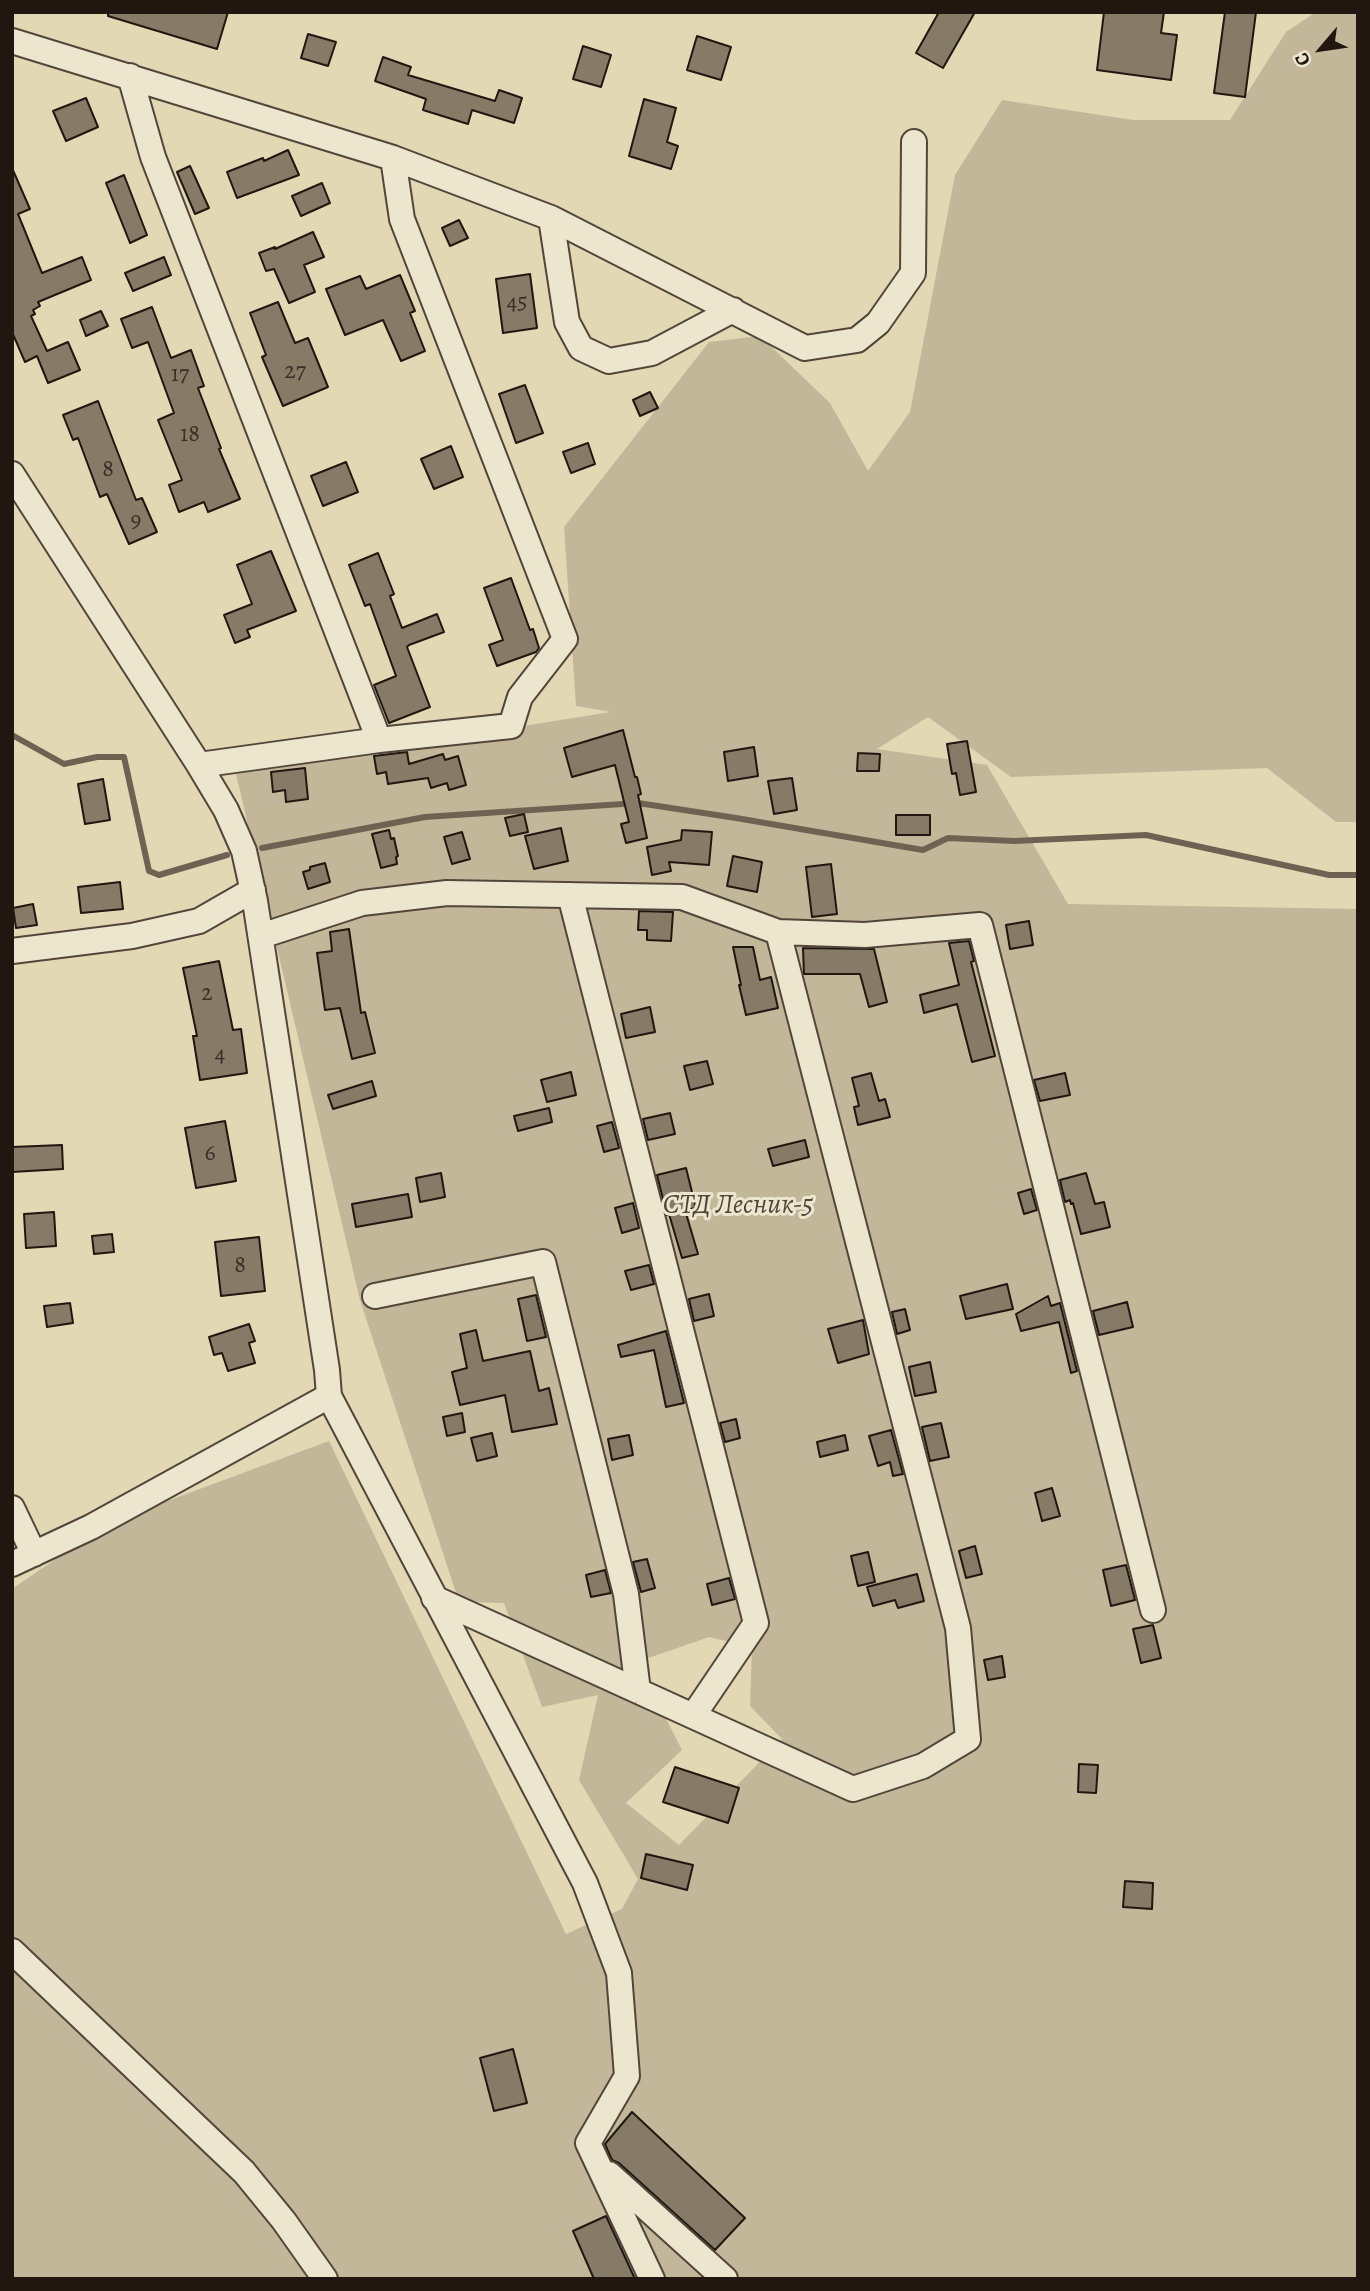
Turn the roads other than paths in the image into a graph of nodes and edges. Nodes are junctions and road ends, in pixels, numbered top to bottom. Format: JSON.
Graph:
{"nodes":[{"id":1,"x":12,"y":41,"type":"edge"},
{"id":2,"x":130,"y":76,"type":"junction"},
{"id":3,"x":914,"y":142,"type":"dead end"},
{"id":4,"x":393,"y":158,"type":"junction"},
{"id":5,"x":551,"y":218,"type":"junction"},
{"id":6,"x":733,"y":310,"type":"junction"},
{"id":7,"x":12,"y":474,"type":"edge"},
{"id":8,"x":379,"y":740,"type":"junction"},
{"id":9,"x":199,"y":765,"type":"junction"},
{"id":10,"x":253,"y":890,"type":"junction"},
{"id":11,"x":570,"y":895,"type":"junction"},
{"id":12,"x":778,"y":932,"type":"junction"},
{"id":13,"x":261,"y":936,"type":"junction"},
{"id":14,"x":12,"y":951,"type":"edge"},
{"id":15,"x":375,"y":1296,"type":"dead end"},
{"id":16,"x":329,"y":1396,"type":"junction"},
{"id":17,"x":12,"y":1508,"type":"edge"},
{"id":18,"x":23,"y":1559,"type":"edge"},
{"id":19,"x":434,"y":1598,"type":"junction"},
{"id":20,"x":1153,"y":1609,"type":"dead end"},
{"id":21,"x":638,"y":1690,"type":"junction"},
{"id":22,"x":693,"y":1716,"type":"junction"},
{"id":23,"x":12,"y":1951,"type":"edge"},
{"id":24,"x":599,"y":2165,"type":"junction"},
{"id":25,"x":325,"y":2279,"type":"edge"},
{"id":26,"x":652,"y":2279,"type":"edge"},
{"id":27,"x":725,"y":2279,"type":"edge"}],
"edges":[{"from":1,"to":2,"type":"street"},
{"from":2,"to":4,"type":"street"},
{"from":2,"to":8,"type":"street"},
{"from":3,"to":6,"type":"street"},
{"from":4,"to":5,"type":"street"},
{"from":4,"to":8,"type":"street"},
{"from":5,"to":6,"type":"street"},
{"from":5,"to":6,"type":"street"},
{"from":7,"to":9,"type":"street"},
{"from":8,"to":9,"type":"street"},
{"from":9,"to":10,"type":"street"},
{"from":10,"to":13,"type":"street"},
{"from":10,"to":14,"type":"street"},
{"from":11,"to":12,"type":"street"},
{"from":11,"to":13,"type":"street"},
{"from":11,"to":22,"type":"street"},
{"from":12,"to":20,"type":"street"},
{"from":12,"to":22,"type":"street"},
{"from":13,"to":16,"type":"street"},
{"from":15,"to":21,"type":"street"},
{"from":16,"to":18,"type":"street"},
{"from":16,"to":19,"type":"street"},
{"from":17,"to":18,"type":"street"},
{"from":19,"to":21,"type":"street"},
{"from":19,"to":24,"type":"street"},
{"from":21,"to":22,"type":"street"},
{"from":23,"to":25,"type":"street"},
{"from":24,"to":26,"type":"street"},
{"from":24,"to":27,"type":"street"}]}
